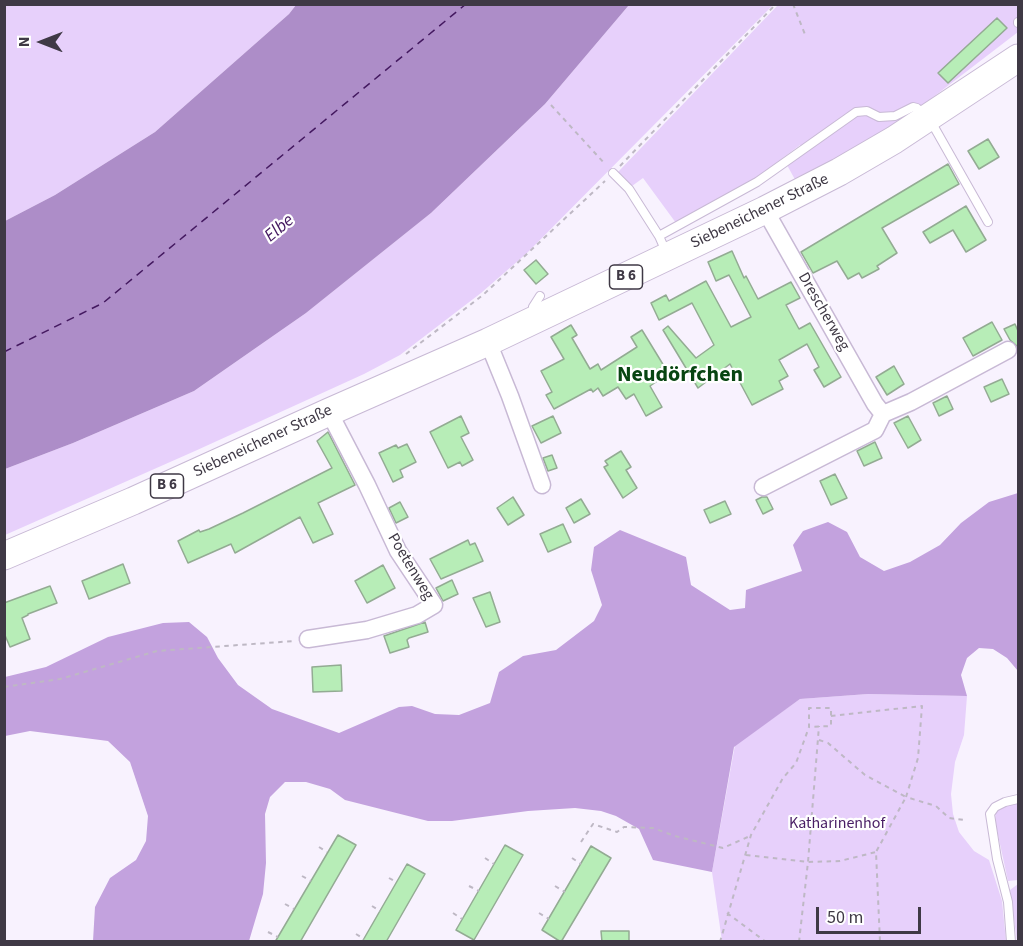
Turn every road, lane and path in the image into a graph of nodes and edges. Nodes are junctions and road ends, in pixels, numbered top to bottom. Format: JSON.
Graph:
{"nodes":[{"id":1,"x":777,"y":4,"type":"edge"},
{"id":2,"x":793,"y":4,"type":"edge"},
{"id":3,"x":806,"y":37,"type":"dead end"},
{"id":4,"x":1018,"y":58,"type":"edge"},
{"id":5,"x":551,"y":105,"type":"dead end"},
{"id":6,"x":929,"y":118,"type":"junction"},
{"id":7,"x":613,"y":173,"type":"junction"},
{"id":8,"x":765,"y":210,"type":"junction"},
{"id":9,"x":988,"y":222,"type":"dead end"},
{"id":10,"x":663,"y":246,"type":"junction"},
{"id":11,"x":488,"y":342,"type":"junction"},
{"id":12,"x":413,"y":350,"type":"dead end"},
{"id":13,"x":1008,"y":350,"type":"dead end"},
{"id":14,"x":329,"y":412,"type":"junction"},
{"id":15,"x":883,"y":414,"type":"junction"},
{"id":16,"x":542,"y":485,"type":"dead end"},
{"id":17,"x":763,"y":487,"type":"dead end"},
{"id":18,"x":4,"y":556,"type":"edge"},
{"id":19,"x":308,"y":639,"type":"joint"},
{"id":20,"x":4,"y":687,"type":"edge"},
{"id":21,"x":831,"y":716,"type":"junction"},
{"id":22,"x":819,"y":726,"type":"junction"},
{"id":23,"x":810,"y":727,"type":"junction"},
{"id":24,"x":819,"y":740,"type":"junction"},
{"id":25,"x":906,"y":797,"type":"junction"},
{"id":26,"x":1018,"y":799,"type":"edge"},
{"id":27,"x":964,"y":820,"type":"dead end"},
{"id":28,"x":751,"y":835,"type":"junction"},
{"id":29,"x":581,"y":842,"type":"dead end"},
{"id":30,"x":319,"y":847,"type":"dead end"},
{"id":31,"x":327,"y":852,"type":"dead end"},
{"id":32,"x":876,"y":852,"type":"junction"},
{"id":33,"x":746,"y":855,"type":"junction"},
{"id":34,"x":485,"y":858,"type":"dead end"},
{"id":35,"x":572,"y":858,"type":"dead end"},
{"id":36,"x":808,"y":861,"type":"junction"},
{"id":37,"x":494,"y":864,"type":"dead end"},
{"id":38,"x":581,"y":864,"type":"dead end"},
{"id":39,"x":302,"y":876,"type":"dead end"},
{"id":40,"x":389,"y":878,"type":"dead end"},
{"id":41,"x":311,"y":881,"type":"dead end"},
{"id":42,"x":396,"y":882,"type":"dead end"},
{"id":43,"x":469,"y":885,"type":"dead end"},
{"id":44,"x":555,"y":886,"type":"dead end"},
{"id":45,"x":479,"y":891,"type":"dead end"},
{"id":46,"x":565,"y":892,"type":"dead end"},
{"id":47,"x":285,"y":904,"type":"dead end"},
{"id":48,"x":372,"y":906,"type":"dead end"},
{"id":49,"x":294,"y":909,"type":"dead end"},
{"id":50,"x":380,"y":911,"type":"dead end"},
{"id":51,"x":539,"y":913,"type":"dead end"},
{"id":52,"x":727,"y":913,"type":"junction"},
{"id":53,"x":453,"y":914,"type":"dead end"},
{"id":54,"x":462,"y":919,"type":"dead end"},
{"id":55,"x":549,"y":919,"type":"dead end"},
{"id":56,"x":268,"y":932,"type":"dead end"},
{"id":57,"x":356,"y":934,"type":"dead end"},
{"id":58,"x":278,"y":938,"type":"dead end"},
{"id":59,"x":364,"y":939,"type":"dead end"},
{"id":60,"x":720,"y":942,"type":"edge"},
{"id":61,"x":766,"y":942,"type":"edge"},
{"id":62,"x":800,"y":942,"type":"edge"},
{"id":63,"x":880,"y":942,"type":"edge"},
{"id":64,"x":1011,"y":942,"type":"edge"}],
"edges":[{"from":1,"to":7,"type":"path"},
{"from":2,"to":3,"type":"path"},
{"from":4,"to":6,"type":"main road","name":"Siebeneichener Straße","number":"B 6"},
{"from":5,"to":7,"type":"path"},
{"from":6,"to":8,"type":"main road","name":"Siebeneichener Straße","number":"B 6"},
{"from":6,"to":9,"type":"lane"},
{"from":6,"to":10,"type":"lane"},
{"from":7,"to":10,"type":"lane"},
{"from":7,"to":12,"type":"path"},
{"from":8,"to":10,"type":"main road","name":"Siebeneichener Straße","number":"B 6"},
{"from":8,"to":15,"type":"street","name":"Drescherweg"},
{"from":10,"to":11,"type":"main road","name":"Siebeneichener Straße","number":"B 6"},
{"from":11,"to":14,"type":"main road","name":"Siebeneichener Straße","number":"B 6"},
{"from":11,"to":16,"type":"street"},
{"from":13,"to":15,"type":"street"},
{"from":14,"to":18,"type":"main road","name":"Siebeneichener Straße","number":"B 6"},
{"from":14,"to":19,"type":"street","name":"Poetenweg"},
{"from":15,"to":17,"type":"street"},
{"from":19,"to":20,"type":"path"},
{"from":21,"to":22,"type":"path"},
{"from":21,"to":23,"type":"path"},
{"from":21,"to":25,"type":"path"},
{"from":22,"to":23,"type":"path"},
{"from":22,"to":24,"type":"path"},
{"from":23,"to":28,"type":"path"},
{"from":24,"to":25,"type":"path"},
{"from":24,"to":36,"type":"path"},
{"from":25,"to":27,"type":"path"},
{"from":25,"to":32,"type":"path"},
{"from":26,"to":64,"type":"lane"},
{"from":28,"to":29,"type":"path"},
{"from":28,"to":33,"type":"path"},
{"from":30,"to":31,"type":"path"},
{"from":32,"to":36,"type":"path"},
{"from":32,"to":63,"type":"path"},
{"from":33,"to":36,"type":"path"},
{"from":33,"to":52,"type":"path"},
{"from":34,"to":37,"type":"path"},
{"from":35,"to":38,"type":"path"},
{"from":36,"to":62,"type":"path"},
{"from":39,"to":41,"type":"path"},
{"from":40,"to":42,"type":"path"},
{"from":43,"to":45,"type":"path"},
{"from":44,"to":46,"type":"path"},
{"from":47,"to":49,"type":"path"},
{"from":48,"to":50,"type":"path"},
{"from":51,"to":55,"type":"path"},
{"from":52,"to":60,"type":"path"},
{"from":52,"to":61,"type":"path"},
{"from":53,"to":54,"type":"path"},
{"from":56,"to":58,"type":"path"},
{"from":57,"to":59,"type":"path"}]}
